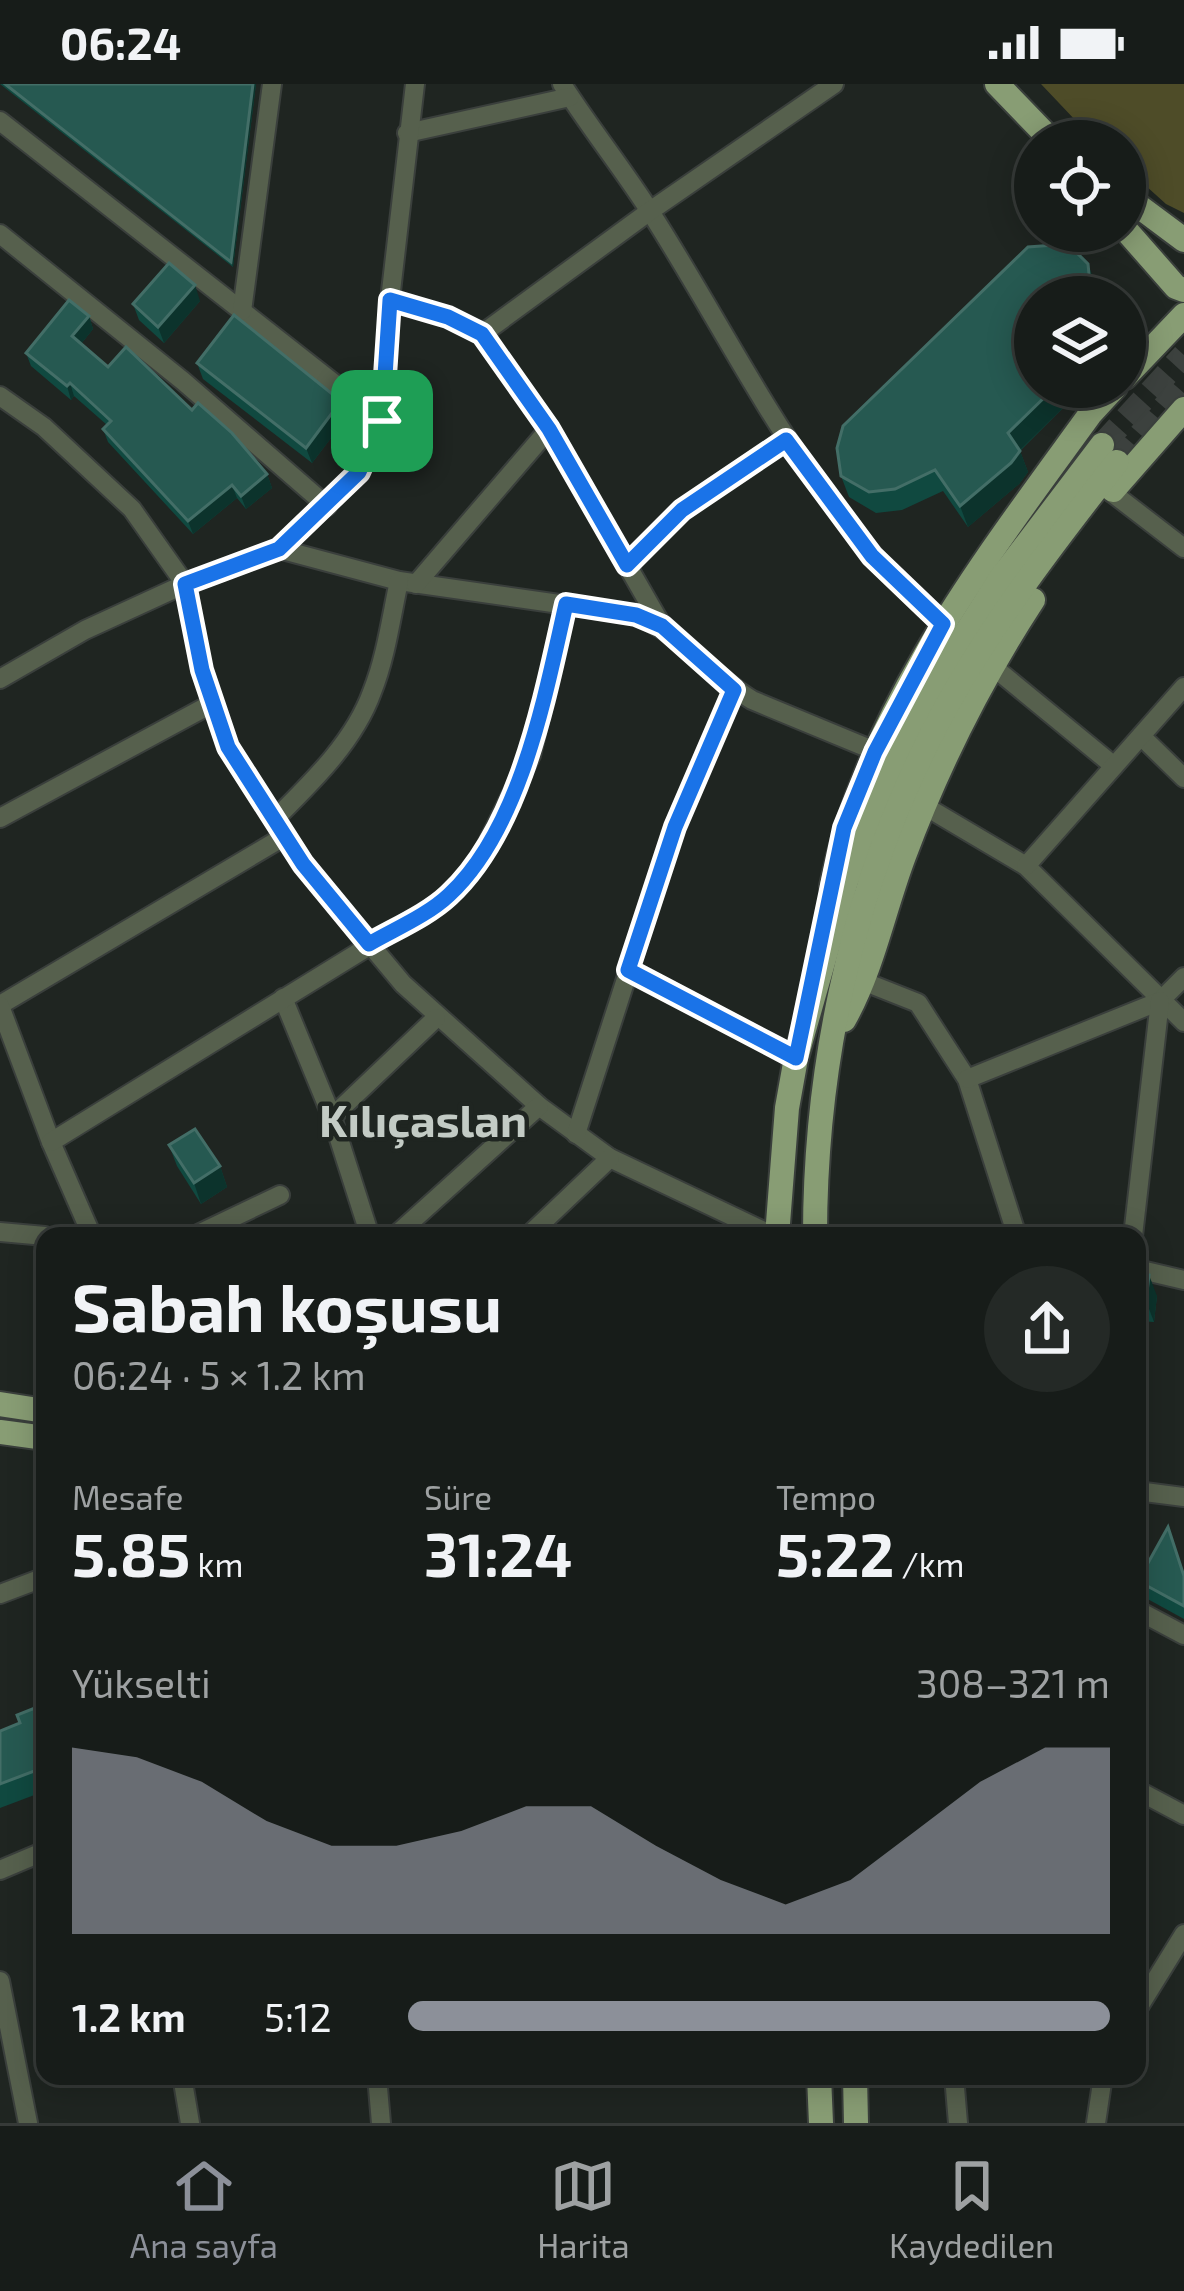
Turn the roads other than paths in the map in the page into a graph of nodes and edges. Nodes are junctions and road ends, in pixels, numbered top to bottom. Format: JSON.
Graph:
{"nodes":[{"id":1,"x":272,"y":84,"type":"edge"},
{"id":2,"x":415,"y":84,"type":"edge"},
{"id":3,"x":833,"y":84,"type":"edge"},
{"id":4,"x":997,"y":84,"type":"edge"},
{"id":5,"x":566,"y":90,"type":"edge"},
{"id":6,"x":1032,"y":120,"type":"edge"},
{"id":7,"x":0,"y":121,"type":"edge"},
{"id":8,"x":407,"y":133,"type":"junction"},
{"id":9,"x":650,"y":211,"type":"junction"},
{"id":10,"x":1146,"y":212,"type":"edge"},
{"id":11,"x":0,"y":234,"type":"edge"},
{"id":12,"x":1184,"y":240,"type":"edge"},
{"id":13,"x":1145,"y":252,"type":"edge"},
{"id":14,"x":1184,"y":290,"type":"edge"},
{"id":15,"x":390,"y":300,"type":"junction"},
{"id":16,"x":242,"y":311,"type":"junction"},
{"id":17,"x":1184,"y":315,"type":"edge"},
{"id":18,"x":482,"y":334,"type":"junction"},
{"id":19,"x":1151,"y":350,"type":"junction"},
{"id":20,"x":1184,"y":353,"type":"edge"},
{"id":21,"x":1146,"y":355,"type":"edge"},
{"id":22,"x":0,"y":396,"type":"edge"},
{"id":23,"x":1095,"y":408,"type":"edge"},
{"id":24,"x":1184,"y":409,"type":"edge"},
{"id":25,"x":382,"y":421,"type":"junction"},
{"id":26,"x":549,"y":429,"type":"junction"},
{"id":27,"x":786,"y":440,"type":"junction"},
{"id":28,"x":1111,"y":492,"type":"junction"},
{"id":29,"x":327,"y":506,"type":"junction"},
{"id":30,"x":1184,"y":548,"type":"edge"},
{"id":31,"x":279,"y":549,"type":"junction"},
{"id":32,"x":627,"y":565,"type":"junction"},
{"id":33,"x":408,"y":583,"type":"junction"},
{"id":34,"x":185,"y":584,"type":"junction"},
{"id":35,"x":566,"y":604,"type":"junction"},
{"id":36,"x":943,"y":624,"type":"junction"},
{"id":37,"x":662,"y":626,"type":"junction"},
{"id":38,"x":991,"y":664,"type":"junction"},
{"id":39,"x":0,"y":679,"type":"edge"},
{"id":40,"x":1184,"y":687,"type":"edge"},
{"id":41,"x":734,"y":690,"type":"junction"},
{"id":42,"x":213,"y":703,"type":"junction"},
{"id":43,"x":1141,"y":736,"type":"junction"},
{"id":44,"x":875,"y":752,"type":"junction"},
{"id":45,"x":1114,"y":766,"type":"junction"},
{"id":46,"x":1184,"y":778,"type":"edge"},
{"id":47,"x":923,"y":805,"type":"junction"},
{"id":48,"x":0,"y":818,"type":"edge"},
{"id":49,"x":279,"y":828,"type":"junction"},
{"id":50,"x":1026,"y":866,"type":"junction"},
{"id":51,"x":369,"y":944,"type":"junction"},
{"id":52,"x":628,"y":970,"type":"junction"},
{"id":53,"x":1184,"y":977,"type":"edge"},
{"id":54,"x":865,"y":982,"type":"junction"},
{"id":55,"x":284,"y":998,"type":"junction"},
{"id":56,"x":1160,"y":1001,"type":"junction"},
{"id":57,"x":0,"y":1005,"type":"edge"},
{"id":58,"x":436,"y":1018,"type":"junction"},
{"id":59,"x":1184,"y":1022,"type":"edge"},
{"id":60,"x":831,"y":1043,"type":"junction"},
{"id":61,"x":796,"y":1058,"type":"junction"},
{"id":62,"x":967,"y":1078,"type":"junction"},
{"id":63,"x":539,"y":1106,"type":"junction"},
{"id":64,"x":332,"y":1117,"type":"junction"},
{"id":65,"x":576,"y":1134,"type":"junction"},
{"id":66,"x":52,"y":1142,"type":"junction"},
{"id":67,"x":610,"y":1159,"type":"junction"},
{"id":68,"x":280,"y":1195,"type":"dead end"},
{"id":69,"x":88,"y":1227,"type":"edge"},
{"id":70,"x":213,"y":1227,"type":"edge"},
{"id":71,"x":367,"y":1227,"type":"edge"},
{"id":72,"x":405,"y":1227,"type":"edge"},
{"id":73,"x":538,"y":1227,"type":"edge"},
{"id":74,"x":756,"y":1227,"type":"edge"},
{"id":75,"x":776,"y":1227,"type":"edge"},
{"id":76,"x":815,"y":1227,"type":"edge"},
{"id":77,"x":1014,"y":1227,"type":"edge"},
{"id":78,"x":1134,"y":1227,"type":"edge"},
{"id":79,"x":0,"y":1232,"type":"edge"},
{"id":80,"x":36,"y":1235,"type":"edge"},
{"id":81,"x":1146,"y":1271,"type":"edge"},
{"id":82,"x":1184,"y":1280,"type":"edge"},
{"id":83,"x":0,"y":1404,"type":"edge"},
{"id":84,"x":36,"y":1410,"type":"edge"},
{"id":85,"x":0,"y":1432,"type":"edge"},
{"id":86,"x":36,"y":1437,"type":"edge"},
{"id":87,"x":1146,"y":1492,"type":"edge"},
{"id":88,"x":1184,"y":1497,"type":"edge"},
{"id":89,"x":36,"y":1580,"type":"edge"},
{"id":90,"x":0,"y":1594,"type":"edge"},
{"id":91,"x":1146,"y":1615,"type":"edge"},
{"id":92,"x":1184,"y":1635,"type":"edge"},
{"id":93,"x":1146,"y":1795,"type":"edge"},
{"id":94,"x":1184,"y":1815,"type":"edge"},
{"id":95,"x":36,"y":1855,"type":"edge"},
{"id":96,"x":0,"y":1870,"type":"edge"},
{"id":97,"x":1184,"y":1934,"type":"edge"},
{"id":98,"x":0,"y":1982,"type":"edge"},
{"id":99,"x":1146,"y":1995,"type":"edge"},
{"id":100,"x":184,"y":2085,"type":"edge"},
{"id":101,"x":378,"y":2085,"type":"edge"},
{"id":102,"x":819,"y":2085,"type":"edge"},
{"id":103,"x":855,"y":2085,"type":"edge"},
{"id":104,"x":955,"y":2085,"type":"edge"},
{"id":105,"x":1102,"y":2085,"type":"edge"},
{"id":106,"x":28,"y":2123,"type":"edge"},
{"id":107,"x":190,"y":2123,"type":"edge"},
{"id":108,"x":381,"y":2123,"type":"edge"},
{"id":109,"x":820,"y":2123,"type":"edge"},
{"id":110,"x":856,"y":2123,"type":"edge"},
{"id":111,"x":958,"y":2123,"type":"edge"},
{"id":112,"x":1096,"y":2123,"type":"edge"}],
"edges":[{"from":1,"to":16,"type":"street"},
{"from":2,"to":8,"type":"street"},
{"from":3,"to":9,"type":"street"},
{"from":4,"to":6,"type":"main road"},
{"from":5,"to":8,"type":"street"},
{"from":5,"to":9,"type":"street"},
{"from":7,"to":16,"type":"street"},
{"from":8,"to":15,"type":"street"},
{"from":9,"to":18,"type":"street"},
{"from":9,"to":27,"type":"street"},
{"from":10,"to":12,"type":"main road"},
{"from":11,"to":29,"type":"street"},
{"from":13,"to":14,"type":"main road"},
{"from":15,"to":18,"type":"street"},
{"from":15,"to":25,"type":"street"},
{"from":16,"to":25,"type":"street"},
{"from":17,"to":19,"type":"main road"},
{"from":18,"to":26,"type":"street"},
{"from":19,"to":20,"type":"main road"},
{"from":19,"to":21,"type":"main road"},
{"from":22,"to":34,"type":"street"},
{"from":23,"to":36,"type":"main road"},
{"from":24,"to":28,"type":"main road"},
{"from":25,"to":29,"type":"street"},
{"from":26,"to":32,"type":"street"},
{"from":26,"to":33,"type":"street"},
{"from":27,"to":32,"type":"street"},
{"from":27,"to":36,"type":"street"},
{"from":28,"to":30,"type":"street"},
{"from":28,"to":38,"type":"main road"},
{"from":29,"to":31,"type":"street"},
{"from":31,"to":33,"type":"street"},
{"from":31,"to":34,"type":"street"},
{"from":32,"to":37,"type":"street"},
{"from":33,"to":35,"type":"street"},
{"from":33,"to":49,"type":"street"},
{"from":34,"to":39,"type":"street"},
{"from":34,"to":42,"type":"street"},
{"from":35,"to":37,"type":"street"},
{"from":35,"to":51,"type":"street"},
{"from":36,"to":44,"type":"main road"},
{"from":37,"to":41,"type":"street"},
{"from":38,"to":45,"type":"street"},
{"from":38,"to":47,"type":"main road"},
{"from":40,"to":43,"type":"street"},
{"from":41,"to":44,"type":"street"},
{"from":41,"to":52,"type":"street"},
{"from":42,"to":48,"type":"street"},
{"from":42,"to":49,"type":"street"},
{"from":43,"to":45,"type":"street"},
{"from":43,"to":46,"type":"street"},
{"from":44,"to":61,"type":"main road"},
{"from":45,"to":50,"type":"street"},
{"from":47,"to":50,"type":"street"},
{"from":47,"to":54,"type":"main road"},
{"from":49,"to":51,"type":"street"},
{"from":49,"to":57,"type":"street"},
{"from":50,"to":56,"type":"street"},
{"from":51,"to":55,"type":"street"},
{"from":51,"to":58,"type":"street"},
{"from":52,"to":61,"type":"street"},
{"from":52,"to":65,"type":"street"},
{"from":53,"to":56,"type":"street"},
{"from":54,"to":60,"type":"main road"},
{"from":54,"to":62,"type":"street"},
{"from":55,"to":64,"type":"street"},
{"from":55,"to":66,"type":"street"},
{"from":56,"to":59,"type":"street"},
{"from":56,"to":62,"type":"street"},
{"from":56,"to":78,"type":"street"},
{"from":57,"to":66,"type":"street"},
{"from":58,"to":63,"type":"street"},
{"from":58,"to":64,"type":"street"},
{"from":60,"to":61,"type":"main road"},
{"from":60,"to":76,"type":"main road"},
{"from":61,"to":75,"type":"main road"},
{"from":62,"to":77,"type":"street"},
{"from":63,"to":65,"type":"street"},
{"from":63,"to":72,"type":"street"},
{"from":64,"to":71,"type":"street"},
{"from":65,"to":67,"type":"street"},
{"from":66,"to":69,"type":"street"},
{"from":67,"to":73,"type":"street"},
{"from":67,"to":74,"type":"street"},
{"from":68,"to":70,"type":"street"},
{"from":79,"to":80,"type":"street"},
{"from":81,"to":82,"type":"street"},
{"from":83,"to":84,"type":"main road"},
{"from":85,"to":86,"type":"main road"},
{"from":87,"to":88,"type":"street"},
{"from":89,"to":90,"type":"street"},
{"from":91,"to":92,"type":"street"},
{"from":93,"to":94,"type":"street"},
{"from":95,"to":96,"type":"street"},
{"from":97,"to":99,"type":"street"},
{"from":98,"to":106,"type":"street"},
{"from":100,"to":107,"type":"street"},
{"from":101,"to":108,"type":"street"},
{"from":102,"to":109,"type":"main road"},
{"from":103,"to":110,"type":"main road"},
{"from":104,"to":111,"type":"street"},
{"from":105,"to":112,"type":"street"}]}
